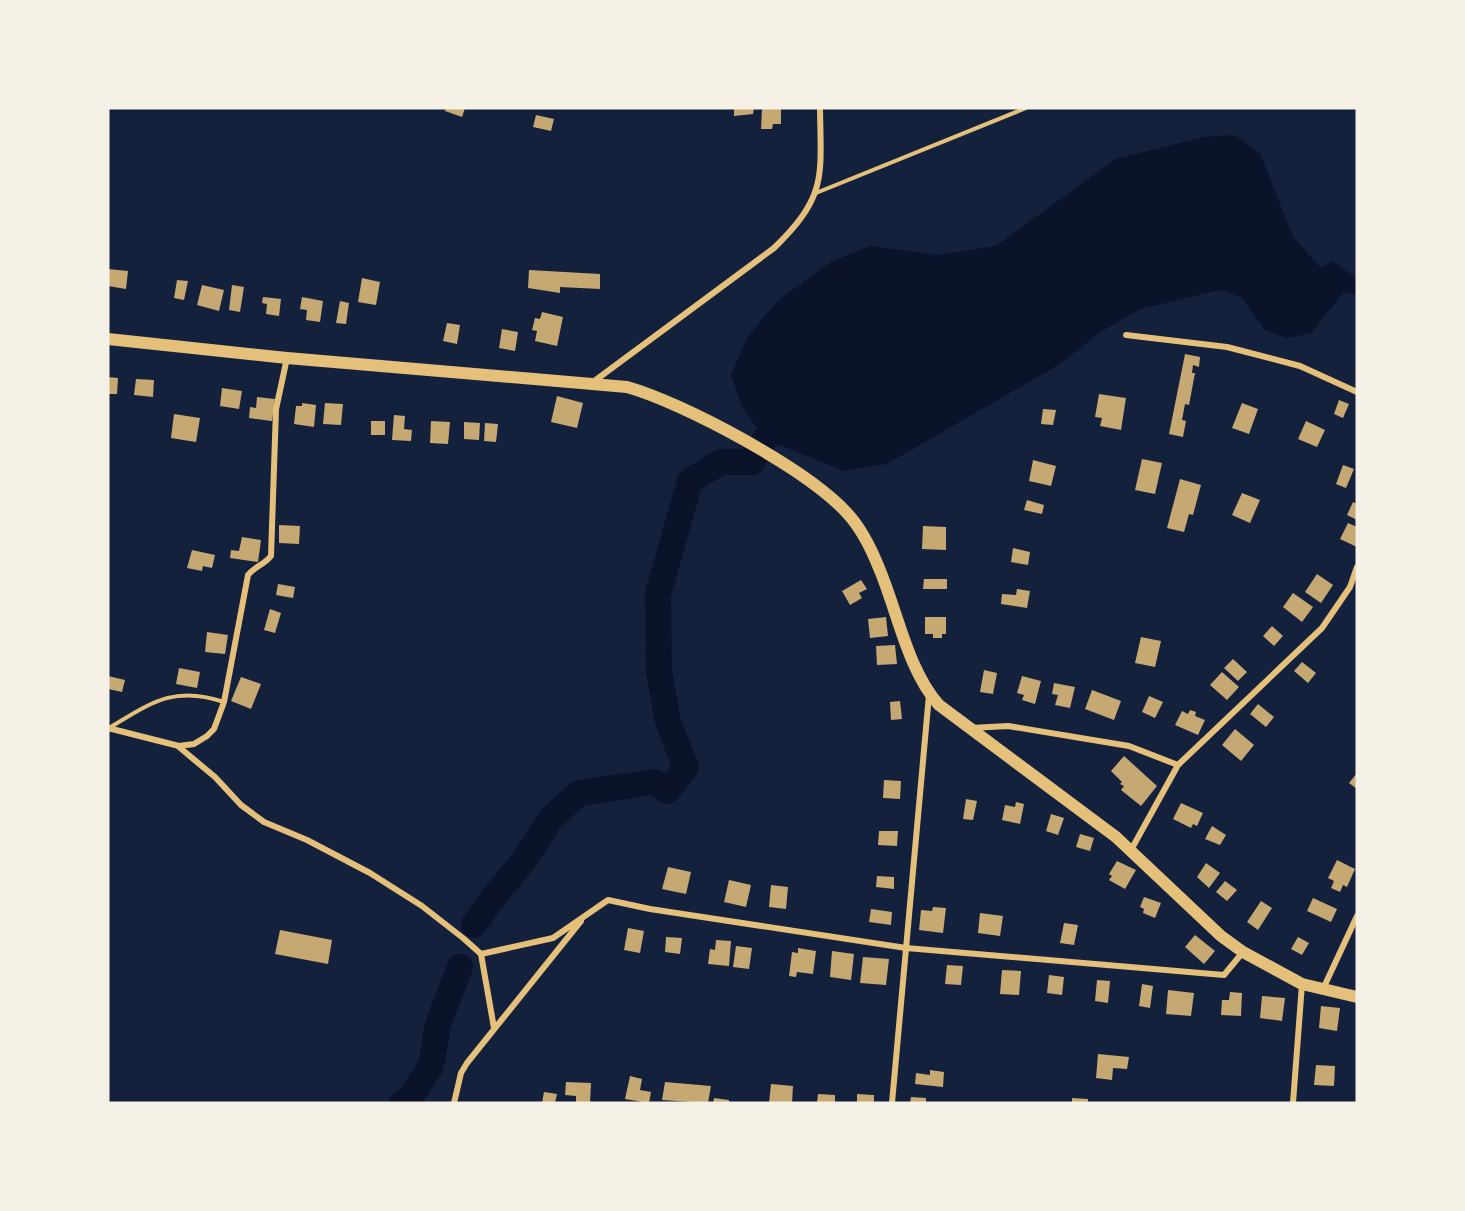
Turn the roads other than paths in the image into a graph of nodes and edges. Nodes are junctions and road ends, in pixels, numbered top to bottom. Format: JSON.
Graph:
{"nodes":[{"id":1,"x":820,"y":108,"type":"edge"},
{"id":2,"x":1026,"y":108,"type":"edge"},
{"id":3,"x":816,"y":193,"type":"junction"},
{"id":4,"x":1126,"y":334,"type":"dead end"},
{"id":5,"x":108,"y":339,"type":"edge"},
{"id":6,"x":286,"y":358,"type":"junction"},
{"id":7,"x":592,"y":382,"type":"junction"},
{"id":8,"x":1357,"y":392,"type":"edge"},
{"id":9,"x":1357,"y":567,"type":"edge"},
{"id":10,"x":929,"y":694,"type":"junction"},
{"id":11,"x":224,"y":702,"type":"junction"},
{"id":12,"x":108,"y":728,"type":"edge"},
{"id":13,"x":968,"y":728,"type":"junction"},
{"id":14,"x":179,"y":746,"type":"junction"},
{"id":15,"x":1178,"y":765,"type":"junction"},
{"id":16,"x":1131,"y":850,"type":"junction"},
{"id":17,"x":585,"y":916,"type":"junction"},
{"id":18,"x":1357,"y":916,"type":"edge"},
{"id":19,"x":906,"y":948,"type":"junction"},
{"id":20,"x":1243,"y":952,"type":"junction"},
{"id":21,"x":481,"y":954,"type":"junction"},
{"id":22,"x":1302,"y":984,"type":"junction"},
{"id":23,"x":1323,"y":989,"type":"junction"},
{"id":24,"x":1357,"y":997,"type":"edge"},
{"id":25,"x":494,"y":1028,"type":"junction"},
{"id":26,"x":454,"y":1103,"type":"edge"},
{"id":27,"x":892,"y":1103,"type":"edge"},
{"id":28,"x":1293,"y":1103,"type":"edge"}],
"edges":[{"from":1,"to":3,"type":"street"},
{"from":2,"to":3,"type":"lane"},
{"from":3,"to":7,"type":"street"},
{"from":4,"to":8,"type":"street"},
{"from":5,"to":6,"type":"main road"},
{"from":6,"to":7,"type":"main road"},
{"from":6,"to":11,"type":"street"},
{"from":7,"to":10,"type":"main road"},
{"from":9,"to":15,"type":"street"},
{"from":10,"to":13,"type":"main road"},
{"from":10,"to":19,"type":"street"},
{"from":11,"to":12,"type":"lane"},
{"from":11,"to":14,"type":"street"},
{"from":12,"to":14,"type":"street"},
{"from":13,"to":15,"type":"street"},
{"from":13,"to":16,"type":"main road"},
{"from":14,"to":21,"type":"street"},
{"from":15,"to":16,"type":"street"},
{"from":16,"to":20,"type":"main road"},
{"from":17,"to":19,"type":"street"},
{"from":17,"to":21,"type":"street"},
{"from":17,"to":25,"type":"street"},
{"from":18,"to":23,"type":"street"},
{"from":19,"to":20,"type":"street"},
{"from":19,"to":27,"type":"street"},
{"from":20,"to":22,"type":"main road"},
{"from":21,"to":25,"type":"street"},
{"from":22,"to":23,"type":"main road"},
{"from":22,"to":28,"type":"street"},
{"from":23,"to":24,"type":"main road"},
{"from":25,"to":26,"type":"street"}]}
